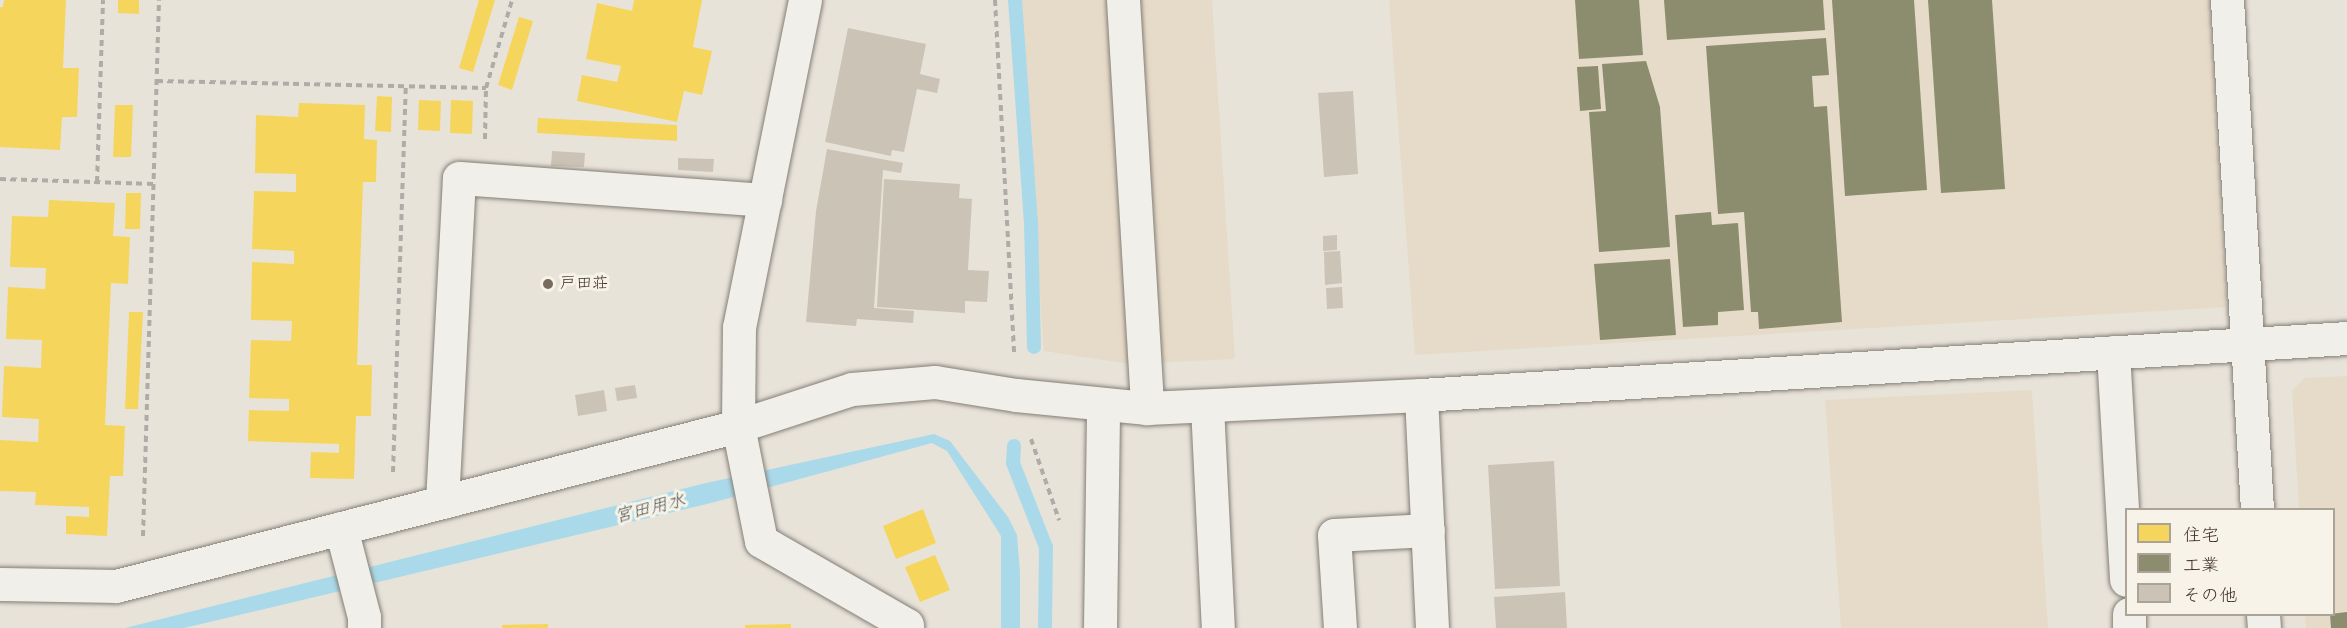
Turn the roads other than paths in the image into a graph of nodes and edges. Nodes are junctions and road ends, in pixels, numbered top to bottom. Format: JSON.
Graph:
{"nodes":[{"id":1,"x":805,"y":0,"type":"edge"},
{"id":2,"x":1123,"y":0,"type":"edge"},
{"id":3,"x":2227,"y":0,"type":"edge"},
{"id":4,"x":765,"y":200,"type":"junction"},
{"id":5,"x":2347,"y":338,"type":"edge"},
{"id":6,"x":2247,"y":344,"type":"junction"},
{"id":7,"x":2113,"y":352,"type":"junction"},
{"id":8,"x":1421,"y":395,"type":"junction"},
{"id":9,"x":1103,"y":404,"type":"junction"},
{"id":10,"x":1207,"y":406,"type":"junction"},
{"id":11,"x":1147,"y":408,"type":"junction"},
{"id":12,"x":738,"y":426,"type":"junction"},
{"id":13,"x":442,"y":502,"type":"junction"},
{"id":14,"x":2257,"y":508,"type":"edge"},
{"id":15,"x":341,"y":528,"type":"junction"},
{"id":16,"x":1428,"y":530,"type":"junction"},
{"id":17,"x":2125,"y":547,"type":"edge"},
{"id":18,"x":0,"y":584,"type":"edge"},
{"id":19,"x":364,"y":628,"type":"edge"},
{"id":20,"x":907,"y":628,"type":"edge"},
{"id":21,"x":1100,"y":628,"type":"edge"},
{"id":22,"x":1218,"y":628,"type":"edge"},
{"id":23,"x":1340,"y":628,"type":"edge"},
{"id":24,"x":1432,"y":628,"type":"edge"}],
"edges":[{"from":1,"to":4,"type":"street"},
{"from":2,"to":11,"type":"street"},
{"from":3,"to":6,"type":"street"},
{"from":4,"to":12,"type":"street"},
{"from":4,"to":13,"type":"street"},
{"from":5,"to":6,"type":"street"},
{"from":6,"to":7,"type":"street"},
{"from":6,"to":14,"type":"street"},
{"from":7,"to":8,"type":"street"},
{"from":7,"to":17,"type":"street"},
{"from":8,"to":10,"type":"street"},
{"from":8,"to":16,"type":"street"},
{"from":9,"to":11,"type":"street"},
{"from":9,"to":12,"type":"street"},
{"from":9,"to":21,"type":"street"},
{"from":10,"to":11,"type":"street"},
{"from":10,"to":22,"type":"street"},
{"from":12,"to":13,"type":"street"},
{"from":12,"to":20,"type":"street"},
{"from":13,"to":15,"type":"street"},
{"from":15,"to":18,"type":"street"},
{"from":15,"to":19,"type":"street"},
{"from":16,"to":23,"type":"street"},
{"from":16,"to":24,"type":"street"}]}
